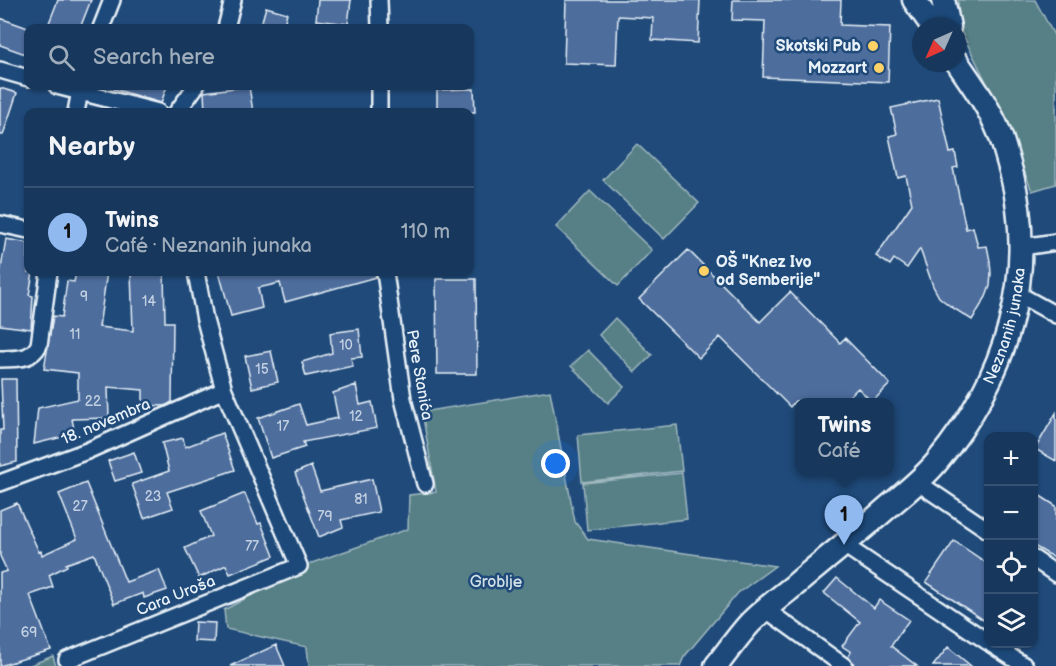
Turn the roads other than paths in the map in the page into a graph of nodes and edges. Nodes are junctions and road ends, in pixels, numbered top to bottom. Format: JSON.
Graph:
{"nodes":[{"id":1,"x":112,"y":0,"type":"edge"},
{"id":2,"x":233,"y":0,"type":"edge"},
{"id":3,"x":380,"y":0,"type":"edge"},
{"id":4,"x":914,"y":0,"type":"edge"},
{"id":5,"x":943,"y":0,"type":"edge"},
{"id":6,"x":927,"y":18,"type":"edge"},
{"id":7,"x":947,"y":18,"type":"edge"},
{"id":8,"x":103,"y":24,"type":"edge"},
{"id":9,"x":227,"y":24,"type":"edge"},
{"id":10,"x":380,"y":24,"type":"edge"},
{"id":11,"x":0,"y":70,"type":"edge"},
{"id":12,"x":965,"y":72,"type":"edge"},
{"id":13,"x":24,"y":77,"type":"edge"},
{"id":14,"x":81,"y":90,"type":"edge"},
{"id":15,"x":84,"y":90,"type":"edge"},
{"id":16,"x":193,"y":90,"type":"edge"},
{"id":17,"x":380,"y":90,"type":"edge"},
{"id":18,"x":77,"y":108,"type":"edge"},
{"id":19,"x":145,"y":108,"type":"edge"},
{"id":20,"x":180,"y":108,"type":"edge"},
{"id":21,"x":379,"y":108,"type":"edge"},
{"id":22,"x":0,"y":224,"type":"edge"},
{"id":23,"x":24,"y":229,"type":"edge"},
{"id":24,"x":1056,"y":242,"type":"edge"},
{"id":25,"x":1022,"y":248,"type":"junction"},
{"id":26,"x":48,"y":276,"type":"edge"},
{"id":27,"x":197,"y":276,"type":"edge"},
{"id":28,"x":386,"y":276,"type":"edge"},
{"id":29,"x":1018,"y":294,"type":"junction"},
{"id":30,"x":1056,"y":315,"type":"edge"},
{"id":31,"x":0,"y":359,"type":"edge"},
{"id":32,"x":224,"y":390,"type":"junction"},
{"id":33,"x":917,"y":482,"type":"junction"},
{"id":34,"x":0,"y":483,"type":"edge"},
{"id":35,"x":425,"y":484,"type":"dead end"},
{"id":36,"x":984,"y":527,"type":"edge"},
{"id":37,"x":844,"y":545,"type":"junction"},
{"id":38,"x":1038,"y":562,"type":"edge"},
{"id":39,"x":1056,"y":574,"type":"edge"},
{"id":40,"x":765,"y":609,"type":"junction"},
{"id":41,"x":984,"y":639,"type":"edge"},
{"id":42,"x":998,"y":648,"type":"edge"},
{"id":43,"x":67,"y":660,"type":"dead end"},
{"id":44,"x":716,"y":666,"type":"edge"},
{"id":45,"x":844,"y":666,"type":"edge"},
{"id":46,"x":1025,"y":666,"type":"edge"}],
"edges":[{"from":1,"to":8,"type":"street"},
{"from":2,"to":9,"type":"street"},
{"from":3,"to":10,"type":"street"},
{"from":4,"to":6,"type":"main road"},
{"from":5,"to":7,"type":"main road"},
{"from":11,"to":13,"type":"street"},
{"from":12,"to":25,"type":"main road","name":"Neznanih junaka"},
{"from":14,"to":18,"type":"street"},
{"from":15,"to":19,"type":"street"},
{"from":16,"to":20,"type":"street"},
{"from":17,"to":21,"type":"street"},
{"from":22,"to":23,"type":"street"},
{"from":24,"to":25,"type":"street"},
{"from":25,"to":29,"type":"main road","name":"Neznanih junaka"},
{"from":26,"to":31,"type":"street"},
{"from":27,"to":32,"type":"street"},
{"from":28,"to":35,"type":"street","name":"Pere Stanića"},
{"from":29,"to":30,"type":"street"},
{"from":29,"to":33,"type":"main road","name":"Neznanih junaka"},
{"from":32,"to":34,"type":"street","name":"18. novembra"},
{"from":32,"to":43,"type":"street","name":"Cara Uroša"},
{"from":33,"to":36,"type":"street"},
{"from":33,"to":37,"type":"main road","name":"Neznanih junaka"},
{"from":37,"to":40,"type":"main road","name":"Neznanih junaka"},
{"from":37,"to":41,"type":"street"},
{"from":38,"to":39,"type":"street"},
{"from":40,"to":44,"type":"main road","name":"Neznanih junaka"},
{"from":40,"to":45,"type":"street"},
{"from":42,"to":46,"type":"street"}]}
